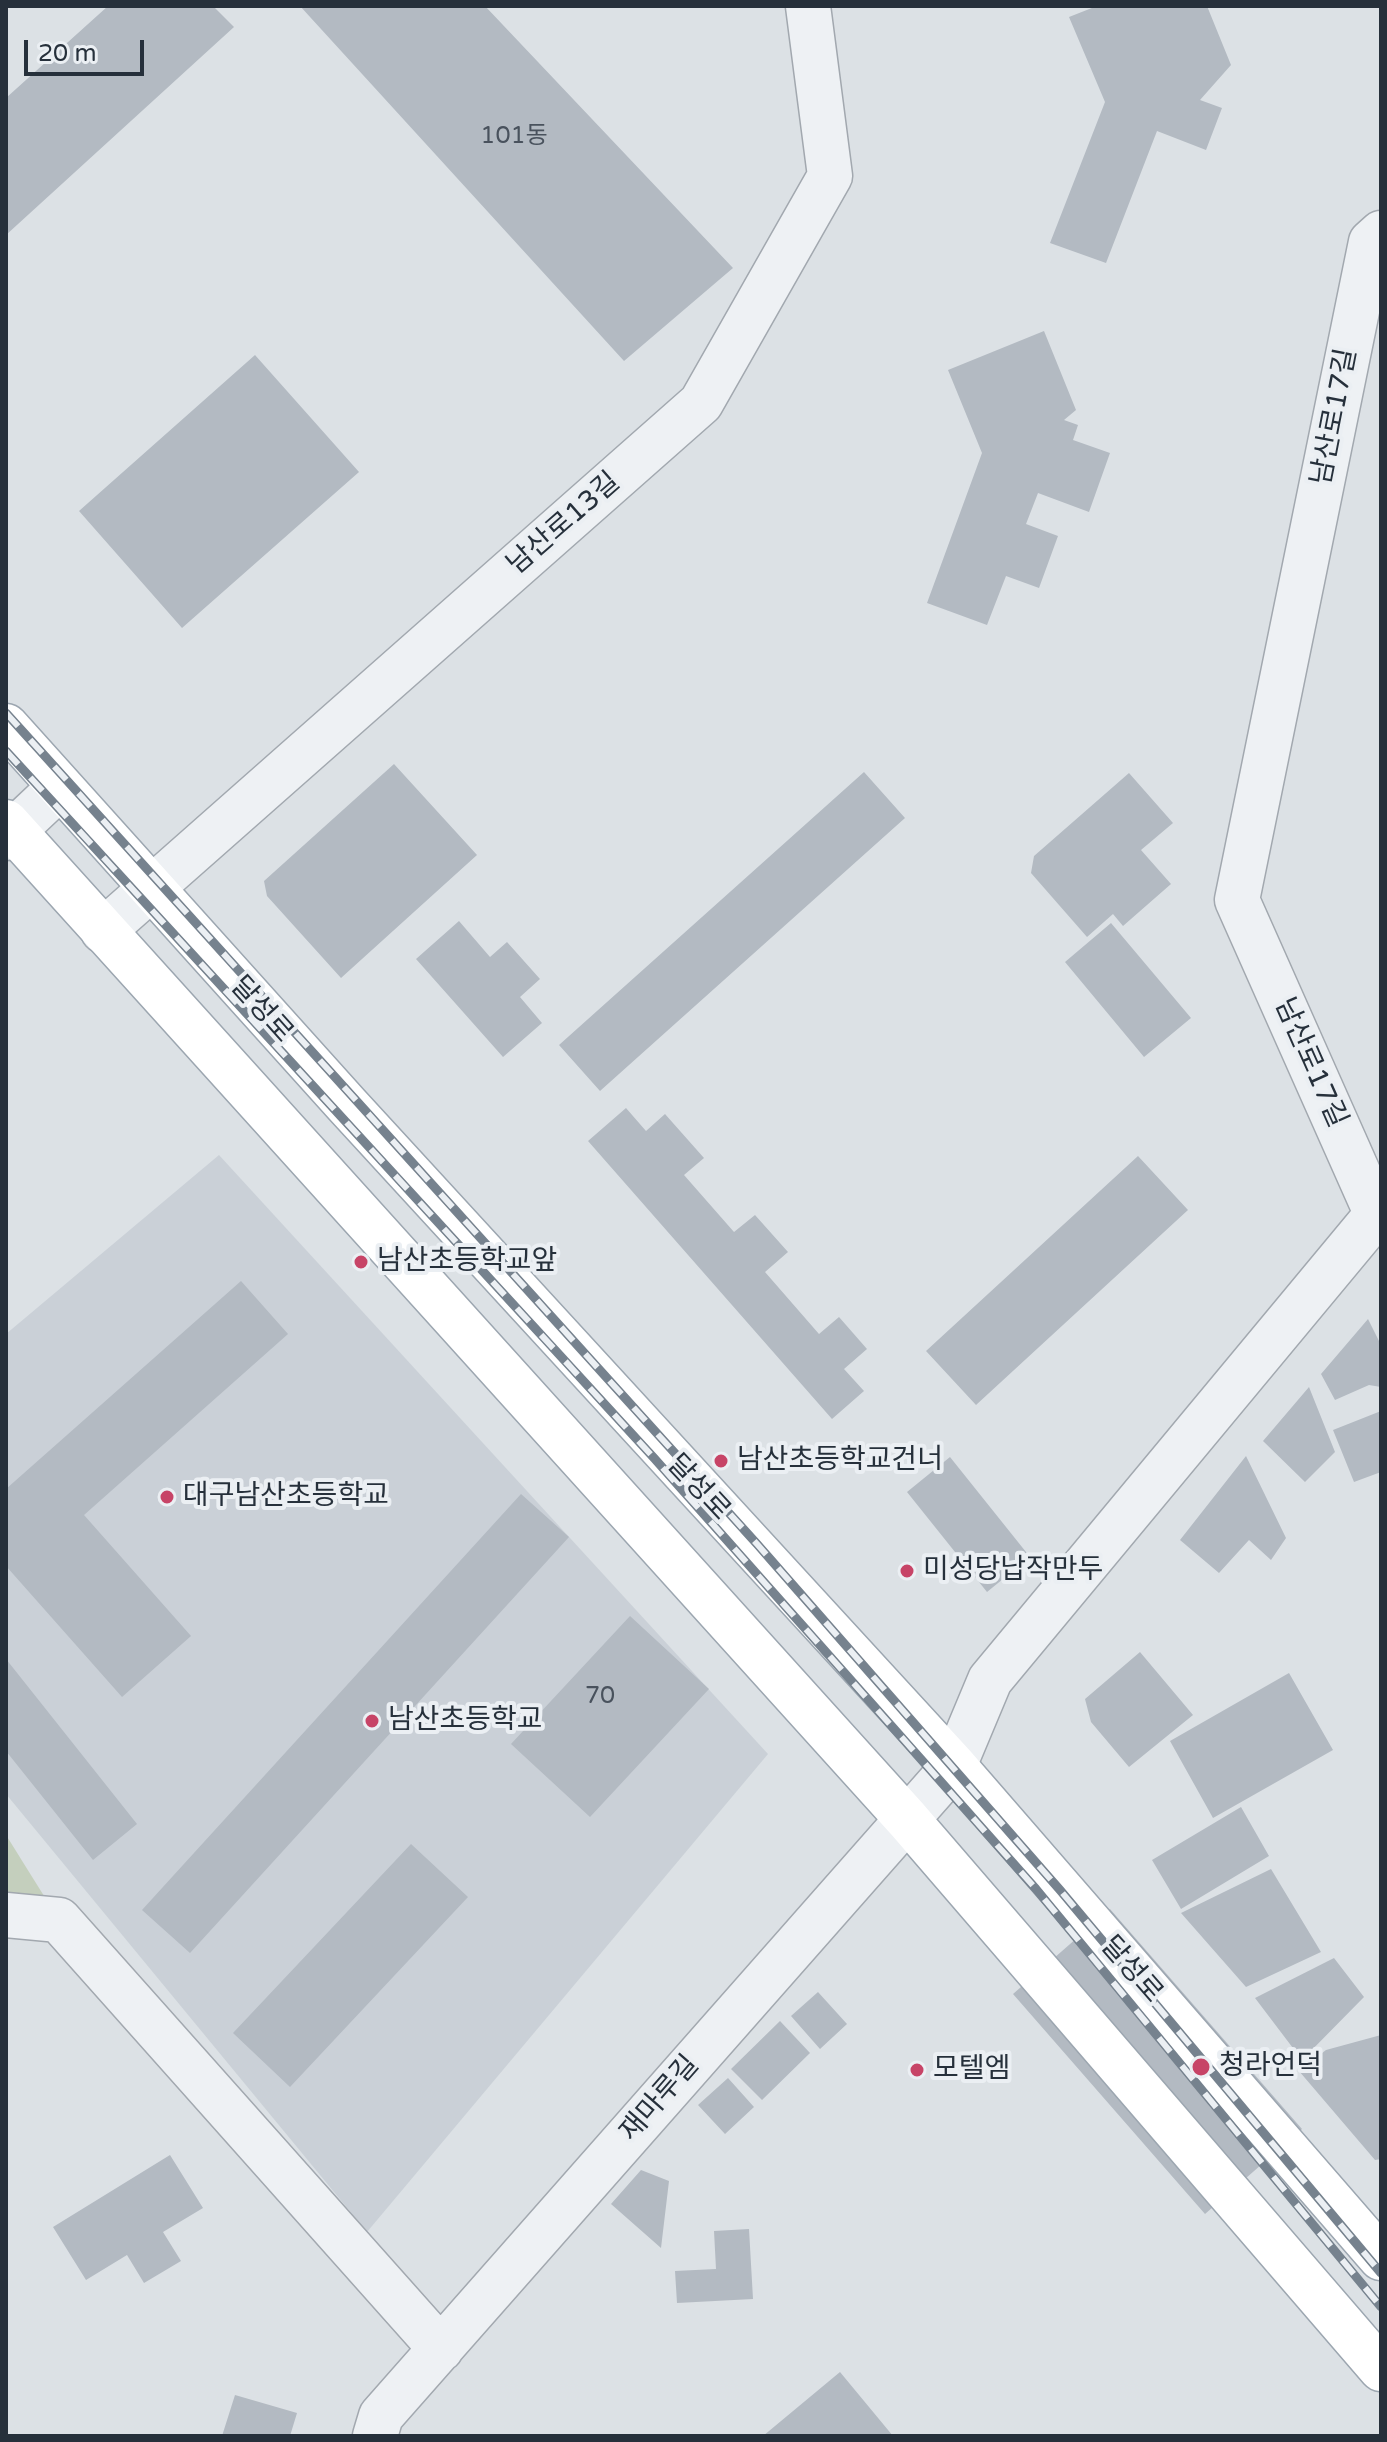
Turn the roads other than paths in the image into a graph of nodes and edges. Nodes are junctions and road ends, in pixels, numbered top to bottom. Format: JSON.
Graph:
{"nodes":[{"id":1,"x":808,"y":6,"type":"edge"},
{"id":2,"x":1381,"y":233,"type":"edge"},
{"id":3,"x":6,"y":726,"type":"edge"},
{"id":4,"x":60,"y":787,"type":"junction"},
{"id":5,"x":9,"y":830,"type":"edge"},
{"id":6,"x":151,"y":888,"type":"junction"},
{"id":7,"x":103,"y":931,"type":"junction"},
{"id":8,"x":1379,"y":1219,"type":"edge"},
{"id":9,"x":954,"y":1766,"type":"junction"},
{"id":10,"x":907,"y":1819,"type":"junction"},
{"id":11,"x":10,"y":1913,"type":"edge"},
{"id":12,"x":1381,"y":2258,"type":"edge"},
{"id":13,"x":441,"y":2349,"type":"junction"},
{"id":14,"x":1381,"y":2369,"type":"edge"},
{"id":15,"x":375,"y":2436,"type":"edge"}],
"edges":[{"from":1,"to":6,"type":"street","name":"남산로13길"},
{"from":2,"to":8,"type":"street","name":"남산로17길"},
{"from":3,"to":4,"type":"main road","name":"달성로"},
{"from":4,"to":5,"type":"street"},
{"from":4,"to":6,"type":"main road","name":"달성로"},
{"from":5,"to":7,"type":"main road"},
{"from":6,"to":7,"type":"street","name":"남산로13길"},
{"from":6,"to":9,"type":"main road","name":"달성로"},
{"from":7,"to":10,"type":"main road"},
{"from":8,"to":9,"type":"street","name":"남산로17길"},
{"from":9,"to":10,"type":"street","name":"재마루길"},
{"from":9,"to":12,"type":"main road","name":"달성로"},
{"from":10,"to":13,"type":"street","name":"재마루길"},
{"from":10,"to":14,"type":"main road"},
{"from":11,"to":13,"type":"street"},
{"from":13,"to":15,"type":"street","name":"재마루길"}]}
